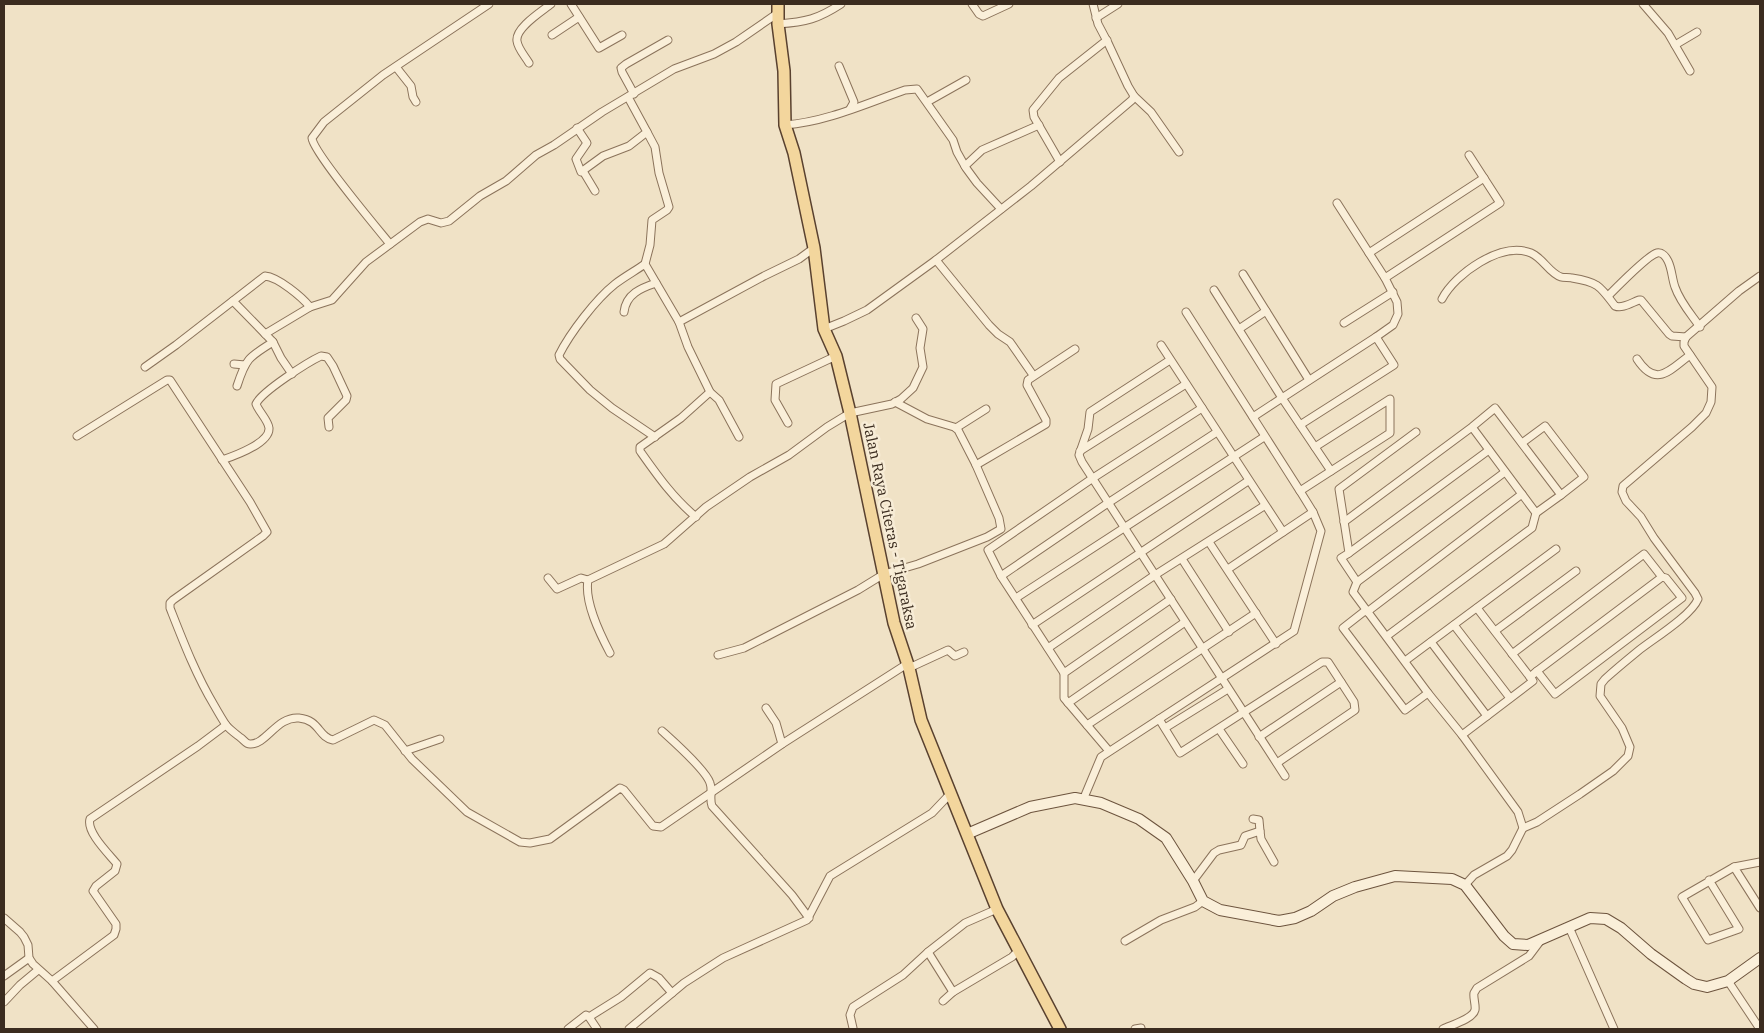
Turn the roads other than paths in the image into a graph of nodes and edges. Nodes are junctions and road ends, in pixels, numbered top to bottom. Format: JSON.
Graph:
{"nodes":[{"id":1,"x":489,"y":4,"type":"edge"},
{"id":2,"x":551,"y":4,"type":"edge"},
{"id":3,"x":572,"y":4,"type":"edge"},
{"id":4,"x":841,"y":4,"type":"edge"},
{"id":5,"x":972,"y":4,"type":"edge"},
{"id":6,"x":1009,"y":4,"type":"edge"},
{"id":7,"x":1093,"y":4,"type":"edge"},
{"id":8,"x":1118,"y":4,"type":"edge"},
{"id":9,"x":1643,"y":4,"type":"edge"},
{"id":10,"x":778,"y":14,"type":"edge"},
{"id":11,"x":579,"y":17,"type":"junction"},
{"id":12,"x":1096,"y":18,"type":"junction"},
{"id":13,"x":1697,"y":32,"type":"dead end"},
{"id":14,"x":552,"y":35,"type":"dead end"},
{"id":15,"x":622,"y":35,"type":"dead end"},
{"id":16,"x":668,"y":40,"type":"dead end"},
{"id":17,"x":1107,"y":40,"type":"junction"},
{"id":18,"x":1675,"y":45,"type":"junction"},
{"id":19,"x":529,"y":63,"type":"dead end"},
{"id":20,"x":839,"y":66,"type":"dead end"},
{"id":21,"x":396,"y":67,"type":"junction"},
{"id":22,"x":1690,"y":71,"type":"dead end"},
{"id":23,"x":966,"y":80,"type":"dead end"},
{"id":24,"x":631,"y":96,"type":"junction"},
{"id":25,"x":1134,"y":96,"type":"junction"},
{"id":26,"x":416,"y":102,"type":"dead end"},
{"id":27,"x":927,"y":102,"type":"junction"},
{"id":28,"x":850,"y":109,"type":"junction"},
{"id":29,"x":785,"y":125,"type":"junction"},
{"id":30,"x":1039,"y":125,"type":"junction"},
{"id":31,"x":578,"y":128,"type":"junction"},
{"id":32,"x":647,"y":132,"type":"junction"},
{"id":33,"x":1179,"y":152,"type":"dead end"},
{"id":34,"x":1469,"y":155,"type":"dead end"},
{"id":35,"x":1060,"y":162,"type":"junction"},
{"id":36,"x":965,"y":166,"type":"junction"},
{"id":37,"x":584,"y":171,"type":"junction"},
{"id":38,"x":1484,"y":178,"type":"junction"},
{"id":39,"x":595,"y":191,"type":"dead end"},
{"id":40,"x":1337,"y":204,"type":"dead end"},
{"id":41,"x":1001,"y":208,"type":"junction"},
{"id":42,"x":390,"y":244,"type":"junction"},
{"id":43,"x":814,"y":248,"type":"junction"},
{"id":44,"x":1369,"y":253,"type":"junction"},
{"id":45,"x":936,"y":260,"type":"junction"},
{"id":46,"x":645,"y":264,"type":"junction"},
{"id":47,"x":1243,"y":274,"type":"dead end"},
{"id":48,"x":1760,"y":276,"type":"edge"},
{"id":49,"x":1385,"y":278,"type":"junction"},
{"id":50,"x":656,"y":282,"type":"junction"},
{"id":51,"x":1214,"y":290,"type":"dead end"},
{"id":52,"x":1393,"y":292,"type":"junction"},
{"id":53,"x":1608,"y":296,"type":"junction"},
{"id":54,"x":1442,"y":299,"type":"dead end"},
{"id":55,"x":233,"y":302,"type":"junction"},
{"id":56,"x":310,"y":307,"type":"junction"},
{"id":57,"x":1266,"y":311,"type":"junction"},
{"id":58,"x":624,"y":312,"type":"dead end"},
{"id":59,"x":1186,"y":312,"type":"dead end"},
{"id":60,"x":916,"y":318,"type":"dead end"},
{"id":61,"x":679,"y":322,"type":"junction"},
{"id":62,"x":1344,"y":323,"type":"dead end"},
{"id":63,"x":1700,"y":326,"type":"junction"},
{"id":64,"x":824,"y":329,"type":"junction"},
{"id":65,"x":1239,"y":329,"type":"junction"},
{"id":66,"x":265,"y":334,"type":"junction"},
{"id":67,"x":1376,"y":337,"type":"junction"},
{"id":68,"x":1686,"y":337,"type":"junction"},
{"id":69,"x":273,"y":342,"type":"junction"},
{"id":70,"x":1161,"y":345,"type":"dead end"},
{"id":71,"x":1075,"y":349,"type":"dead end"},
{"id":72,"x":1690,"y":355,"type":"junction"},
{"id":73,"x":836,"y":356,"type":"junction"},
{"id":74,"x":1637,"y":359,"type":"dead end"},
{"id":75,"x":1170,"y":360,"type":"junction"},
{"id":76,"x":234,"y":364,"type":"dead end"},
{"id":77,"x":245,"y":365,"type":"junction"},
{"id":78,"x":145,"y":367,"type":"dead end"},
{"id":79,"x":292,"y":374,"type":"junction"},
{"id":80,"x":1033,"y":375,"type":"junction"},
{"id":81,"x":1309,"y":380,"type":"junction"},
{"id":82,"x":1186,"y":384,"type":"junction"},
{"id":83,"x":237,"y":386,"type":"dead end"},
{"id":84,"x":710,"y":392,"type":"junction"},
{"id":85,"x":1282,"y":398,"type":"junction"},
{"id":86,"x":895,"y":402,"type":"junction"},
{"id":87,"x":1202,"y":408,"type":"junction"},
{"id":88,"x":986,"y":409,"type":"dead end"},
{"id":89,"x":850,"y":413,"type":"junction"},
{"id":90,"x":1253,"y":417,"type":"junction"},
{"id":91,"x":788,"y":423,"type":"dead end"},
{"id":92,"x":1300,"y":425,"type":"junction"},
{"id":93,"x":329,"y":427,"type":"dead end"},
{"id":94,"x":1472,"y":427,"type":"junction"},
{"id":95,"x":956,"y":428,"type":"junction"},
{"id":96,"x":1217,"y":432,"type":"junction"},
{"id":97,"x":1416,"y":432,"type":"dead end"},
{"id":98,"x":77,"y":436,"type":"dead end"},
{"id":99,"x":655,"y":437,"type":"junction"},
{"id":100,"x":739,"y":437,"type":"dead end"},
{"id":101,"x":1264,"y":437,"type":"junction"},
{"id":102,"x":1522,"y":443,"type":"junction"},
{"id":103,"x":1315,"y":447,"type":"junction"},
{"id":104,"x":1488,"y":450,"type":"junction"},
{"id":105,"x":1080,"y":451,"type":"junction"},
{"id":106,"x":1233,"y":458,"type":"junction"},
{"id":107,"x":222,"y":460,"type":"junction"},
{"id":108,"x":976,"y":465,"type":"junction"},
{"id":109,"x":1330,"y":471,"type":"junction"},
{"id":110,"x":1505,"y":472,"type":"junction"},
{"id":111,"x":1093,"y":478,"type":"junction"},
{"id":112,"x":1248,"y":481,"type":"junction"},
{"id":113,"x":1300,"y":491,"type":"junction"},
{"id":114,"x":1522,"y":494,"type":"junction"},
{"id":115,"x":1561,"y":495,"type":"junction"},
{"id":116,"x":1108,"y":502,"type":"junction"},
{"id":117,"x":1264,"y":506,"type":"junction"},
{"id":118,"x":1313,"y":512,"type":"junction"},
{"id":119,"x":1536,"y":513,"type":"junction"},
{"id":120,"x":696,"y":517,"type":"junction"},
{"id":121,"x":1344,"y":522,"type":"junction"},
{"id":122,"x":1124,"y":527,"type":"junction"},
{"id":123,"x":1283,"y":532,"type":"junction"},
{"id":124,"x":1209,"y":542,"type":"junction"},
{"id":125,"x":1556,"y":549,"type":"dead end"},
{"id":126,"x":1140,"y":552,"type":"junction"},
{"id":127,"x":1349,"y":553,"type":"junction"},
{"id":128,"x":1182,"y":559,"type":"junction"},
{"id":129,"x":1228,"y":569,"type":"junction"},
{"id":130,"x":1576,"y":571,"type":"dead end"},
{"id":131,"x":884,"y":574,"type":"junction"},
{"id":132,"x":1001,"y":576,"type":"junction"},
{"id":133,"x":1156,"y":576,"type":"junction"},
{"id":134,"x":1662,"y":577,"type":"junction"},
{"id":135,"x":548,"y":578,"type":"dead end"},
{"id":136,"x":588,"y":580,"type":"junction"},
{"id":137,"x":1357,"y":582,"type":"junction"},
{"id":138,"x":1016,"y":598,"type":"junction"},
{"id":139,"x":1171,"y":600,"type":"junction"},
{"id":140,"x":1477,"y":608,"type":"junction"},
{"id":141,"x":1367,"y":611,"type":"junction"},
{"id":142,"x":1256,"y":613,"type":"junction"},
{"id":143,"x":1186,"y":622,"type":"junction"},
{"id":144,"x":1032,"y":625,"type":"junction"},
{"id":145,"x":1454,"y":625,"type":"junction"},
{"id":146,"x":1495,"y":631,"type":"junction"},
{"id":147,"x":1229,"y":632,"type":"junction"},
{"id":148,"x":1387,"y":636,"type":"junction"},
{"id":149,"x":1431,"y":642,"type":"junction"},
{"id":150,"x":1276,"y":644,"type":"junction"},
{"id":151,"x":1048,"y":648,"type":"junction"},
{"id":152,"x":1203,"y":650,"type":"junction"},
{"id":153,"x":964,"y":652,"type":"dead end"},
{"id":154,"x":610,"y":653,"type":"dead end"},
{"id":155,"x":1512,"y":654,"type":"junction"},
{"id":156,"x":718,"y":655,"type":"dead end"},
{"id":157,"x":1405,"y":661,"type":"junction"},
{"id":158,"x":908,"y":666,"type":"junction"},
{"id":159,"x":1537,"y":671,"type":"junction"},
{"id":160,"x":1064,"y":673,"type":"junction"},
{"id":161,"x":1530,"y":677,"type":"junction"},
{"id":162,"x":1222,"y":679,"type":"junction"},
{"id":163,"x":1341,"y":682,"type":"junction"},
{"id":164,"x":1228,"y":689,"type":"junction"},
{"id":165,"x":1428,"y":693,"type":"junction"},
{"id":166,"x":1510,"y":698,"type":"junction"},
{"id":167,"x":1068,"y":703,"type":"junction"},
{"id":168,"x":766,"y":708,"type":"dead end"},
{"id":169,"x":1244,"y":712,"type":"junction"},
{"id":170,"x":1487,"y":716,"type":"junction"},
{"id":171,"x":1159,"y":719,"type":"junction"},
{"id":172,"x":226,"y":725,"type":"junction"},
{"id":173,"x":1087,"y":725,"type":"junction"},
{"id":174,"x":1165,"y":728,"type":"junction"},
{"id":175,"x":1219,"y":729,"type":"junction"},
{"id":176,"x":662,"y":730,"type":"dead end"},
{"id":177,"x":1462,"y":734,"type":"junction"},
{"id":178,"x":1259,"y":737,"type":"junction"},
{"id":179,"x":440,"y":739,"type":"dead end"},
{"id":180,"x":782,"y":744,"type":"junction"},
{"id":181,"x":405,"y":751,"type":"junction"},
{"id":182,"x":1109,"y":751,"type":"junction"},
{"id":183,"x":1277,"y":763,"type":"junction"},
{"id":184,"x":1243,"y":764,"type":"dead end"},
{"id":185,"x":1285,"y":776,"type":"dead end"},
{"id":186,"x":951,"y":793,"type":"junction"},
{"id":187,"x":710,"y":795,"type":"junction"},
{"id":188,"x":1083,"y":800,"type":"junction"},
{"id":189,"x":1253,"y":819,"type":"dead end"},
{"id":190,"x":1523,"y":828,"type":"junction"},
{"id":191,"x":1260,"y":831,"type":"junction"},
{"id":192,"x":967,"y":834,"type":"junction"},
{"id":193,"x":1274,"y":862,"type":"dead end"},
{"id":194,"x":1760,"y":862,"type":"edge"},
{"id":195,"x":1734,"y":867,"type":"junction"},
{"id":196,"x":1709,"y":880,"type":"junction"},
{"id":197,"x":1192,"y":881,"type":"junction"},
{"id":198,"x":1465,"y":886,"type":"junction"},
{"id":199,"x":1203,"y":901,"type":"junction"},
{"id":200,"x":1760,"y":908,"type":"edge"},
{"id":201,"x":997,"y":909,"type":"junction"},
{"id":202,"x":4,"y":918,"type":"edge"},
{"id":203,"x":809,"y":918,"type":"junction"},
{"id":204,"x":1569,"y":927,"type":"junction"},
{"id":205,"x":1543,"y":938,"type":"junction"},
{"id":206,"x":1125,"y":941,"type":"dead end"},
{"id":207,"x":1019,"y":950,"type":"junction"},
{"id":208,"x":928,"y":952,"type":"junction"},
{"id":209,"x":29,"y":958,"type":"junction"},
{"id":210,"x":1760,"y":958,"type":"edge"},
{"id":211,"x":38,"y":970,"type":"junction"},
{"id":212,"x":4,"y":976,"type":"edge"},
{"id":213,"x":1728,"y":980,"type":"junction"},
{"id":214,"x":52,"y":981,"type":"junction"},
{"id":215,"x":953,"y":992,"type":"junction"},
{"id":216,"x":672,"y":993,"type":"junction"},
{"id":217,"x":943,"y":1001,"type":"dead end"},
{"id":218,"x":4,"y":1002,"type":"edge"},
{"id":219,"x":590,"y":1017,"type":"junction"},
{"id":220,"x":853,"y":1028,"type":"dead end"},
{"id":221,"x":94,"y":1029,"type":"edge"},
{"id":222,"x":568,"y":1029,"type":"edge"},
{"id":223,"x":597,"y":1029,"type":"edge"},
{"id":224,"x":629,"y":1029,"type":"edge"},
{"id":225,"x":1060,"y":1029,"type":"edge"},
{"id":226,"x":1443,"y":1029,"type":"edge"},
{"id":227,"x":1614,"y":1029,"type":"edge"},
{"id":228,"x":1760,"y":1029,"type":"edge"}],
"edges":[{"from":1,"to":21,"type":"street"},
{"from":2,"to":19,"type":"street"},
{"from":3,"to":11,"type":"street"},
{"from":4,"to":10,"type":"street"},
{"from":5,"to":6,"type":"street"},
{"from":7,"to":12,"type":"street"},
{"from":8,"to":12,"type":"street"},
{"from":9,"to":18,"type":"street"},
{"from":10,"to":24,"type":"street"},
{"from":10,"to":29,"type":"main road","name":"Jalan Raya Citeras - Tigaraksa"},
{"from":11,"to":14,"type":"street"},
{"from":11,"to":15,"type":"street"},
{"from":12,"to":17,"type":"street"},
{"from":13,"to":18,"type":"street"},
{"from":16,"to":24,"type":"street"},
{"from":17,"to":25,"type":"street"},
{"from":17,"to":30,"type":"street"},
{"from":18,"to":22,"type":"street"},
{"from":20,"to":28,"type":"street"},
{"from":21,"to":26,"type":"street"},
{"from":21,"to":42,"type":"street"},
{"from":23,"to":27,"type":"street"},
{"from":24,"to":31,"type":"street"},
{"from":24,"to":32,"type":"street"},
{"from":25,"to":33,"type":"street"},
{"from":25,"to":35,"type":"street"},
{"from":27,"to":28,"type":"street"},
{"from":27,"to":36,"type":"street"},
{"from":28,"to":29,"type":"street"},
{"from":29,"to":43,"type":"main road","name":"Jalan Raya Citeras - Tigaraksa"},
{"from":30,"to":35,"type":"street"},
{"from":30,"to":36,"type":"street"},
{"from":31,"to":37,"type":"street"},
{"from":31,"to":42,"type":"street"},
{"from":32,"to":37,"type":"street"},
{"from":32,"to":46,"type":"street"},
{"from":34,"to":38,"type":"street"},
{"from":35,"to":41,"type":"street"},
{"from":36,"to":41,"type":"street"},
{"from":37,"to":39,"type":"street"},
{"from":38,"to":44,"type":"street"},
{"from":38,"to":49,"type":"street"},
{"from":40,"to":44,"type":"street"},
{"from":41,"to":45,"type":"street"},
{"from":42,"to":56,"type":"street"},
{"from":43,"to":61,"type":"street"},
{"from":43,"to":64,"type":"main road","name":"Jalan Raya Citeras - Tigaraksa"},
{"from":44,"to":49,"type":"street"},
{"from":45,"to":64,"type":"street"},
{"from":45,"to":80,"type":"street"},
{"from":46,"to":50,"type":"street"},
{"from":46,"to":99,"type":"street"},
{"from":47,"to":57,"type":"street"},
{"from":48,"to":63,"type":"street"},
{"from":49,"to":52,"type":"street"},
{"from":50,"to":58,"type":"street"},
{"from":50,"to":61,"type":"street"},
{"from":51,"to":65,"type":"street"},
{"from":52,"to":62,"type":"street"},
{"from":52,"to":67,"type":"street"},
{"from":53,"to":54,"type":"street"},
{"from":53,"to":63,"type":"street"},
{"from":53,"to":68,"type":"street"},
{"from":55,"to":56,"type":"street"},
{"from":55,"to":66,"type":"street"},
{"from":55,"to":78,"type":"street"},
{"from":56,"to":66,"type":"street"},
{"from":57,"to":65,"type":"street"},
{"from":57,"to":81,"type":"street"},
{"from":59,"to":90,"type":"street"},
{"from":60,"to":86,"type":"street"},
{"from":61,"to":84,"type":"street"},
{"from":63,"to":68,"type":"street"},
{"from":64,"to":73,"type":"main road","name":"Jalan Raya Citeras - Tigaraksa"},
{"from":65,"to":85,"type":"street"},
{"from":66,"to":69,"type":"street"},
{"from":67,"to":81,"type":"street"},
{"from":67,"to":92,"type":"street"},
{"from":68,"to":72,"type":"street"},
{"from":69,"to":77,"type":"street"},
{"from":69,"to":79,"type":"street"},
{"from":70,"to":75,"type":"street"},
{"from":71,"to":80,"type":"street"},
{"from":72,"to":74,"type":"street"},
{"from":72,"to":190,"type":"street"},
{"from":73,"to":89,"type":"main road","name":"Jalan Raya Citeras - Tigaraksa"},
{"from":73,"to":91,"type":"street"},
{"from":75,"to":82,"type":"street"},
{"from":75,"to":105,"type":"street"},
{"from":76,"to":77,"type":"street"},
{"from":77,"to":83,"type":"street"},
{"from":79,"to":93,"type":"street"},
{"from":79,"to":107,"type":"street"},
{"from":80,"to":108,"type":"street"},
{"from":81,"to":85,"type":"street"},
{"from":82,"to":87,"type":"street"},
{"from":82,"to":105,"type":"street"},
{"from":84,"to":99,"type":"street"},
{"from":84,"to":100,"type":"street"},
{"from":85,"to":90,"type":"street"},
{"from":85,"to":92,"type":"street"},
{"from":86,"to":89,"type":"street"},
{"from":86,"to":95,"type":"street"},
{"from":87,"to":96,"type":"street"},
{"from":87,"to":111,"type":"street"},
{"from":88,"to":95,"type":"street"},
{"from":89,"to":120,"type":"street"},
{"from":89,"to":131,"type":"main road","name":"Jalan Raya Citeras - Tigaraksa"},
{"from":90,"to":101,"type":"street"},
{"from":92,"to":103,"type":"street"},
{"from":94,"to":102,"type":"street"},
{"from":94,"to":104,"type":"street"},
{"from":94,"to":121,"type":"street"},
{"from":95,"to":108,"type":"street"},
{"from":96,"to":106,"type":"street"},
{"from":96,"to":116,"type":"street"},
{"from":97,"to":121,"type":"street"},
{"from":98,"to":107,"type":"street"},
{"from":99,"to":120,"type":"street"},
{"from":101,"to":106,"type":"street"},
{"from":101,"to":113,"type":"street"},
{"from":102,"to":115,"type":"street"},
{"from":102,"to":115,"type":"street"},
{"from":103,"to":109,"type":"street"},
{"from":103,"to":109,"type":"street"},
{"from":104,"to":110,"type":"street"},
{"from":104,"to":127,"type":"street"},
{"from":105,"to":111,"type":"street"},
{"from":106,"to":112,"type":"street"},
{"from":106,"to":122,"type":"street"},
{"from":107,"to":172,"type":"street"},
{"from":108,"to":131,"type":"street"},
{"from":109,"to":113,"type":"street"},
{"from":110,"to":114,"type":"street"},
{"from":110,"to":137,"type":"street"},
{"from":111,"to":116,"type":"street"},
{"from":111,"to":132,"type":"street"},
{"from":112,"to":117,"type":"street"},
{"from":112,"to":126,"type":"street"},
{"from":113,"to":118,"type":"street"},
{"from":114,"to":119,"type":"street"},
{"from":114,"to":141,"type":"street"},
{"from":115,"to":119,"type":"street"},
{"from":116,"to":122,"type":"street"},
{"from":116,"to":132,"type":"street"},
{"from":117,"to":123,"type":"street"},
{"from":117,"to":124,"type":"street"},
{"from":118,"to":123,"type":"street"},
{"from":118,"to":150,"type":"street"},
{"from":119,"to":148,"type":"street"},
{"from":120,"to":136,"type":"street"},
{"from":121,"to":127,"type":"street"},
{"from":122,"to":126,"type":"street"},
{"from":122,"to":138,"type":"street"},
{"from":123,"to":129,"type":"street"},
{"from":124,"to":128,"type":"street"},
{"from":124,"to":129,"type":"street"},
{"from":125,"to":140,"type":"street"},
{"from":126,"to":133,"type":"street"},
{"from":126,"to":144,"type":"street"},
{"from":127,"to":137,"type":"street"},
{"from":128,"to":133,"type":"street"},
{"from":128,"to":147,"type":"street"},
{"from":129,"to":142,"type":"street"},
{"from":130,"to":146,"type":"street"},
{"from":131,"to":156,"type":"street"},
{"from":131,"to":158,"type":"main road","name":"Jalan Raya Citeras - Tigaraksa"},
{"from":132,"to":138,"type":"street"},
{"from":133,"to":139,"type":"street"},
{"from":133,"to":151,"type":"street"},
{"from":134,"to":155,"type":"street"},
{"from":134,"to":159,"type":"street"},
{"from":134,"to":159,"type":"street"},
{"from":135,"to":136,"type":"street"},
{"from":136,"to":154,"type":"street"},
{"from":137,"to":141,"type":"street"},
{"from":138,"to":144,"type":"street"},
{"from":139,"to":143,"type":"street"},
{"from":139,"to":160,"type":"street"},
{"from":140,"to":145,"type":"street"},
{"from":140,"to":146,"type":"street"},
{"from":141,"to":148,"type":"street"},
{"from":141,"to":165,"type":"street"},
{"from":142,"to":147,"type":"street"},
{"from":142,"to":150,"type":"street"},
{"from":143,"to":152,"type":"street"},
{"from":143,"to":167,"type":"street"},
{"from":144,"to":151,"type":"street"},
{"from":145,"to":149,"type":"street"},
{"from":145,"to":166,"type":"street"},
{"from":146,"to":155,"type":"street"},
{"from":147,"to":152,"type":"street"},
{"from":148,"to":157,"type":"street"},
{"from":149,"to":157,"type":"street"},
{"from":149,"to":170,"type":"street"},
{"from":150,"to":162,"type":"street"},
{"from":151,"to":160,"type":"street"},
{"from":152,"to":162,"type":"street"},
{"from":152,"to":173,"type":"street"},
{"from":153,"to":158,"type":"street"},
{"from":155,"to":161,"type":"street"},
{"from":157,"to":165,"type":"street"},
{"from":158,"to":180,"type":"street"},
{"from":158,"to":186,"type":"main road","name":"Jalan Raya Citeras - Tigaraksa"},
{"from":159,"to":161,"type":"street"},
{"from":160,"to":167,"type":"street"},
{"from":161,"to":166,"type":"street"},
{"from":162,"to":164,"type":"street"},
{"from":162,"to":171,"type":"street"},
{"from":163,"to":169,"type":"street"},
{"from":163,"to":178,"type":"street"},
{"from":163,"to":183,"type":"street"},
{"from":164,"to":169,"type":"street"},
{"from":164,"to":174,"type":"street"},
{"from":165,"to":177,"type":"street"},
{"from":166,"to":170,"type":"street"},
{"from":167,"to":173,"type":"street"},
{"from":168,"to":180,"type":"street"},
{"from":169,"to":175,"type":"street"},
{"from":169,"to":178,"type":"street"},
{"from":170,"to":177,"type":"street"},
{"from":171,"to":174,"type":"street"},
{"from":171,"to":182,"type":"street"},
{"from":172,"to":181,"type":"street"},
{"from":172,"to":214,"type":"street"},
{"from":173,"to":182,"type":"street"},
{"from":174,"to":175,"type":"street"},
{"from":175,"to":184,"type":"street"},
{"from":176,"to":187,"type":"street"},
{"from":177,"to":190,"type":"street"},
{"from":178,"to":183,"type":"street"},
{"from":179,"to":181,"type":"street"},
{"from":180,"to":187,"type":"street"},
{"from":181,"to":187,"type":"street"},
{"from":182,"to":188,"type":"street"},
{"from":183,"to":185,"type":"street"},
{"from":186,"to":192,"type":"main road","name":"Jalan Raya Citeras - Tigaraksa"},
{"from":186,"to":203,"type":"street"},
{"from":187,"to":203,"type":"street"},
{"from":188,"to":192,"type":"street"},
{"from":188,"to":197,"type":"street"},
{"from":189,"to":191,"type":"street"},
{"from":190,"to":198,"type":"street"},
{"from":191,"to":193,"type":"street"},
{"from":191,"to":197,"type":"street"},
{"from":192,"to":201,"type":"main road","name":"Jalan Raya Citeras - Tigaraksa"},
{"from":194,"to":195,"type":"street"},
{"from":195,"to":196,"type":"street"},
{"from":195,"to":200,"type":"street"},
{"from":196,"to":196,"type":"street"},
{"from":197,"to":199,"type":"street"},
{"from":198,"to":199,"type":"street"},
{"from":198,"to":205,"type":"street"},
{"from":199,"to":206,"type":"street"},
{"from":201,"to":207,"type":"main road","name":"Jalan Raya Citeras - Tigaraksa"},
{"from":201,"to":208,"type":"street"},
{"from":202,"to":209,"type":"street"},
{"from":203,"to":216,"type":"street"},
{"from":204,"to":205,"type":"street"},
{"from":204,"to":213,"type":"street"},
{"from":204,"to":227,"type":"street"},
{"from":205,"to":226,"type":"street"},
{"from":207,"to":215,"type":"street"},
{"from":207,"to":225,"type":"main road","name":"Jalan Raya Citeras - Tigaraksa"},
{"from":208,"to":215,"type":"street"},
{"from":208,"to":220,"type":"street"},
{"from":209,"to":211,"type":"street"},
{"from":209,"to":212,"type":"street"},
{"from":210,"to":213,"type":"street"},
{"from":211,"to":214,"type":"street"},
{"from":211,"to":218,"type":"street"},
{"from":213,"to":228,"type":"street"},
{"from":214,"to":221,"type":"street"},
{"from":215,"to":217,"type":"street"},
{"from":216,"to":219,"type":"street"},
{"from":216,"to":224,"type":"street"},
{"from":219,"to":222,"type":"street"},
{"from":219,"to":223,"type":"street"}]}
